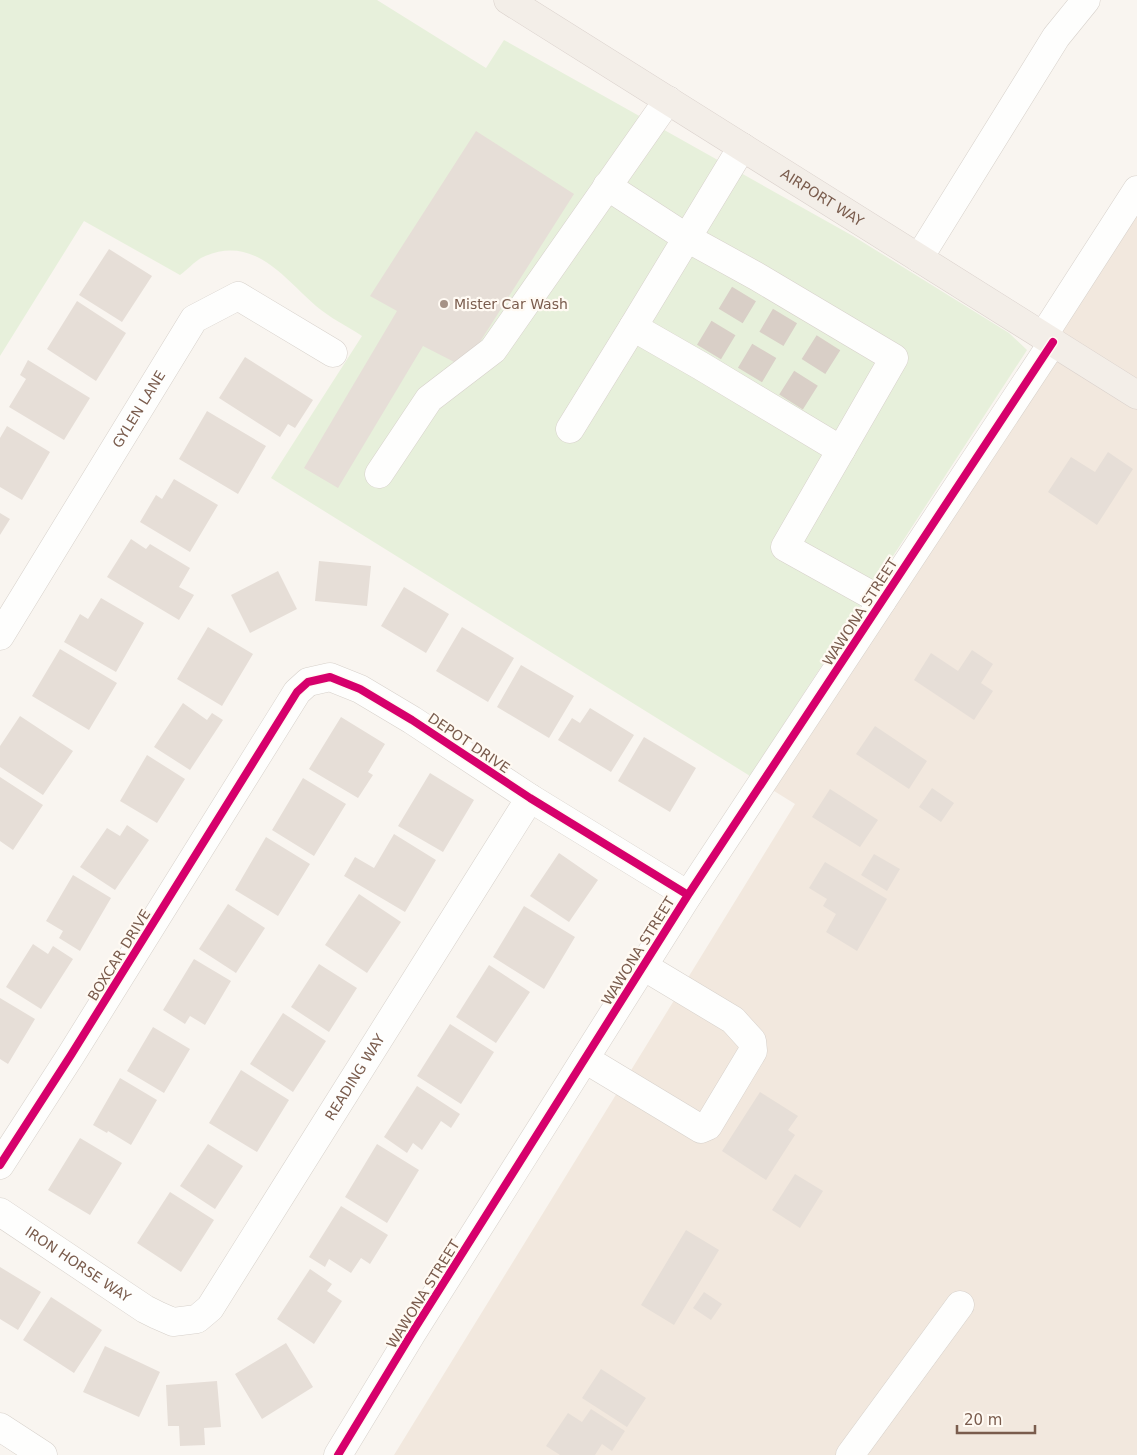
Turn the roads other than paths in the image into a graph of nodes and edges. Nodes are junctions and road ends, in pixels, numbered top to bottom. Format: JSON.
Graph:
{"nodes":[{"id":1,"x":1086,"y":0,"type":"edge"},
{"id":2,"x":520,"y":3,"type":"edge"},
{"id":3,"x":668,"y":100,"type":"junction"},
{"id":4,"x":742,"y":147,"type":"junction"},
{"id":5,"x":606,"y":186,"type":"junction"},
{"id":6,"x":1137,"y":190,"type":"edge"},
{"id":7,"x":687,"y":238,"type":"junction"},
{"id":8,"x":919,"y":258,"type":"junction"},
{"id":9,"x":633,"y":327,"type":"junction"},
{"id":10,"x":1048,"y":339,"type":"junction"},
{"id":11,"x":333,"y":353,"type":"dead end"},
{"id":12,"x":1137,"y":395,"type":"edge"},
{"id":13,"x":570,"y":429,"type":"dead end"},
{"id":14,"x":841,"y":450,"type":"junction"},
{"id":15,"x":379,"y":474,"type":"dead end"},
{"id":16,"x":882,"y":601,"type":"junction"},
{"id":17,"x":0,"y":636,"type":"edge"},
{"id":18,"x":256,"y":757,"type":"joint"},
{"id":19,"x":530,"y":798,"type":"junction"},
{"id":20,"x":688,"y":895,"type":"junction"},
{"id":21,"x":643,"y":966,"type":"junction"},
{"id":22,"x":584,"y":1059,"type":"junction"},
{"id":23,"x":0,"y":1164,"type":"edge"},
{"id":24,"x":0,"y":1212,"type":"edge"},
{"id":25,"x":960,"y":1305,"type":"dead end"},
{"id":26,"x":157,"y":1314,"type":"joint"},
{"id":27,"x":0,"y":1427,"type":"edge"},
{"id":28,"x":38,"y":1454,"type":"edge"},
{"id":29,"x":338,"y":1455,"type":"edge"},
{"id":30,"x":850,"y":1455,"type":"edge"}],
"edges":[{"from":1,"to":8,"type":"street"},
{"from":2,"to":3,"type":"main road","name":"AIRPORT WAY"},
{"from":3,"to":4,"type":"main road","name":"AIRPORT WAY"},
{"from":3,"to":5,"type":"street"},
{"from":4,"to":7,"type":"street"},
{"from":4,"to":8,"type":"main road","name":"AIRPORT WAY"},
{"from":5,"to":7,"type":"street"},
{"from":5,"to":15,"type":"street"},
{"from":6,"to":10,"type":"street","name":"WAWONA STREET"},
{"from":7,"to":9,"type":"street"},
{"from":7,"to":14,"type":"street"},
{"from":8,"to":10,"type":"main road","name":"AIRPORT WAY"},
{"from":9,"to":13,"type":"street"},
{"from":9,"to":14,"type":"street"},
{"from":10,"to":12,"type":"main road","name":"AIRPORT WAY"},
{"from":10,"to":16,"type":"street","name":"WAWONA STREET"},
{"from":11,"to":17,"type":"street","name":"GYLEN LANE"},
{"from":14,"to":16,"type":"street"},
{"from":16,"to":20,"type":"street","name":"WAWONA STREET"},
{"from":18,"to":19,"type":"street","name":"DEPOT DRIVE"},
{"from":18,"to":23,"type":"street","name":"BOXCAR DRIVE"},
{"from":19,"to":20,"type":"street","name":"DEPOT DRIVE"},
{"from":19,"to":26,"type":"street","name":"READING WAY"},
{"from":20,"to":21,"type":"street","name":"WAWONA STREET"},
{"from":21,"to":22,"type":"street","name":"WAWONA STREET"},
{"from":21,"to":22,"type":"street"},
{"from":22,"to":29,"type":"street","name":"WAWONA STREET"},
{"from":24,"to":26,"type":"street","name":"IRON HORSE WAY"},
{"from":25,"to":30,"type":"street"},
{"from":27,"to":28,"type":"street"}]}
